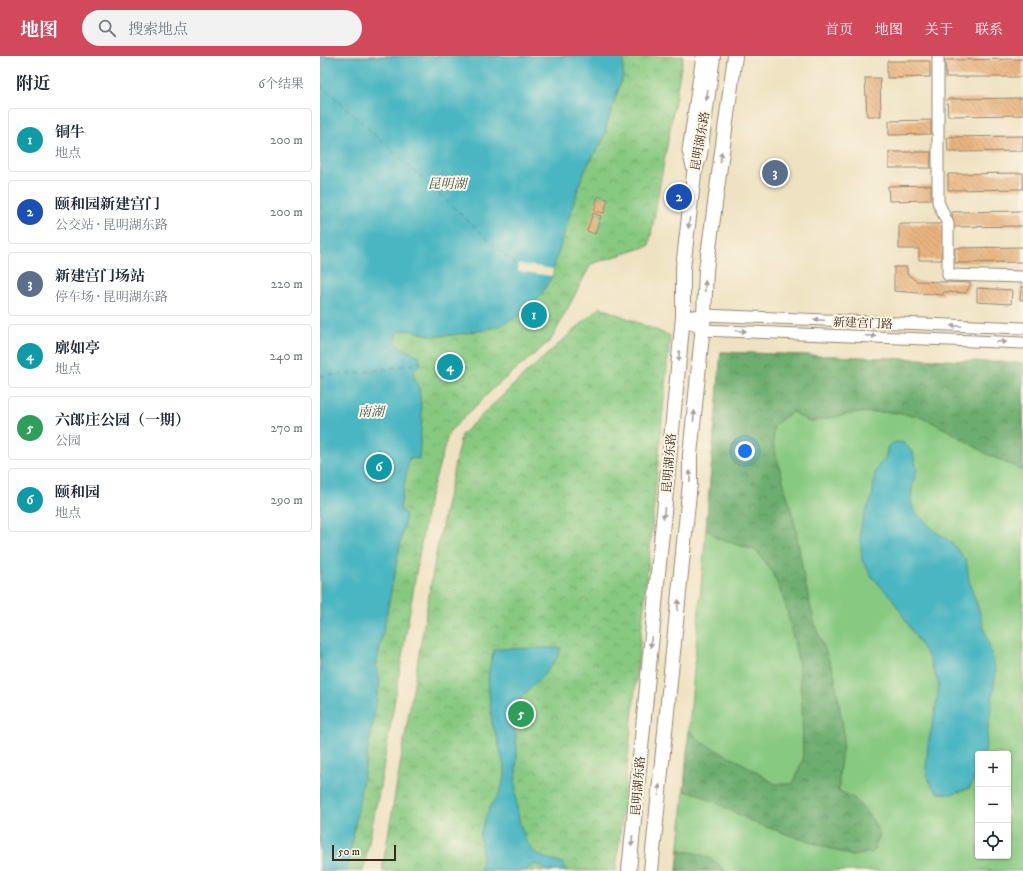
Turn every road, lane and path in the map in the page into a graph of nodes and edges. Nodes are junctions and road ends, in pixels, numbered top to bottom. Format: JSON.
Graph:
{"nodes":[{"id":1,"x":702,"y":56,"type":"edge"},
{"id":2,"x":713,"y":56,"type":"edge"},
{"id":3,"x":735,"y":56,"type":"edge"},
{"id":4,"x":938,"y":56,"type":"edge"},
{"id":5,"x":694,"y":174,"type":"junction"},
{"id":6,"x":1023,"y":277,"type":"edge"},
{"id":7,"x":704,"y":315,"type":"junction"},
{"id":8,"x":682,"y":317,"type":"junction"},
{"id":9,"x":1023,"y":328,"type":"edge"},
{"id":10,"x":702,"y":330,"type":"junction"},
{"id":11,"x":1023,"y":343,"type":"edge"},
{"id":12,"x":629,"y":871,"type":"edge"},
{"id":13,"x":651,"y":871,"type":"edge"}],
"edges":[{"from":1,"to":5,"type":"street"},
{"from":2,"to":5,"type":"main road","name":"昆明湖东路","one_way":true},
{"from":7,"to":3,"type":"main road","name":"昆明湖东路","one_way":true},
{"from":4,"to":6,"type":"street"},
{"from":5,"to":8,"type":"main road","name":"昆明湖东路","one_way":true},
{"from":7,"to":8,"type":"street","name":"新建宫门路"},
{"from":9,"to":7,"type":"street","name":"新建宫门路","one_way":true},
{"from":7,"to":10,"type":"main road","name":"昆明湖东路"},
{"from":8,"to":10,"type":"street"},
{"from":8,"to":12,"type":"main road","name":"昆明湖东路","one_way":true},
{"from":10,"to":11,"type":"street","name":"新建宫门路","one_way":true},
{"from":13,"to":10,"type":"main road","name":"昆明湖东路","one_way":true}]}
